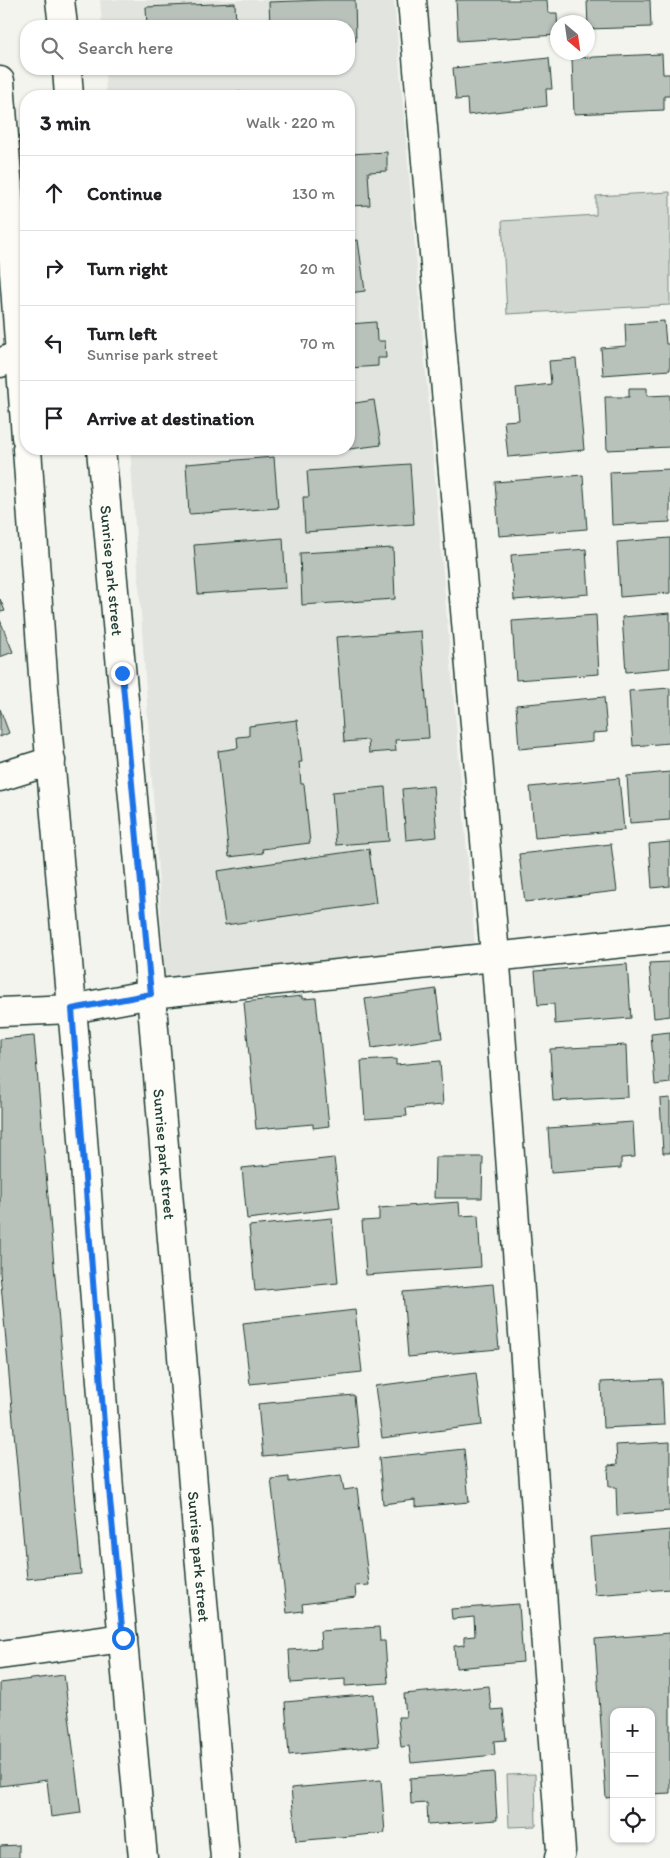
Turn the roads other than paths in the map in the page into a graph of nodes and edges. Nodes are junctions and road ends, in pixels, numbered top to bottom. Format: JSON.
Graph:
{"nodes":[{"id":1,"x":60,"y":0,"type":"edge"},
{"id":2,"x":412,"y":0,"type":"edge"},
{"id":3,"x":62,"y":20,"type":"edge"},
{"id":4,"x":67,"y":75,"type":"edge"},
{"id":5,"x":0,"y":81,"type":"edge"},
{"id":6,"x":68,"y":90,"type":"edge"},
{"id":7,"x":2,"y":127,"type":"edge"},
{"id":8,"x":10,"y":359,"type":"edge"},
{"id":9,"x":20,"y":408,"type":"edge"},
{"id":10,"x":27,"y":455,"type":"edge"},
{"id":11,"x":103,"y":455,"type":"edge"},
{"id":12,"x":51,"y":761,"type":"junction"},
{"id":13,"x":0,"y":777,"type":"edge"},
{"id":14,"x":670,"y":938,"type":"edge"},
{"id":15,"x":495,"y":957,"type":"junction"},
{"id":16,"x":151,"y":994,"type":"junction"},
{"id":17,"x":72,"y":1009,"type":"junction"},
{"id":18,"x":0,"y":1012,"type":"edge"},
{"id":19,"x":123,"y":1638,"type":"junction"},
{"id":20,"x":0,"y":1655,"type":"edge"},
{"id":21,"x":143,"y":1858,"type":"edge"},
{"id":22,"x":225,"y":1858,"type":"edge"},
{"id":23,"x":559,"y":1858,"type":"edge"}],
"edges":[{"from":1,"to":3,"type":"main road"},
{"from":2,"to":15,"type":"main road"},
{"from":4,"to":6,"type":"main road"},
{"from":5,"to":7,"type":"main road"},
{"from":7,"to":8,"type":"main road"},
{"from":8,"to":9,"type":"main road"},
{"from":10,"to":12,"type":"main road"},
{"from":11,"to":16,"type":"main road","name":"Sunrise park street"},
{"from":12,"to":13,"type":"main road"},
{"from":12,"to":17,"type":"main road"},
{"from":14,"to":15,"type":"main road"},
{"from":15,"to":16,"type":"main road"},
{"from":15,"to":23,"type":"main road"},
{"from":16,"to":17,"type":"main road"},
{"from":16,"to":22,"type":"main road","name":"Sunrise park street"},
{"from":17,"to":18,"type":"main road"},
{"from":17,"to":19,"type":"main road"},
{"from":19,"to":20,"type":"main road"},
{"from":19,"to":21,"type":"main road"}]}
